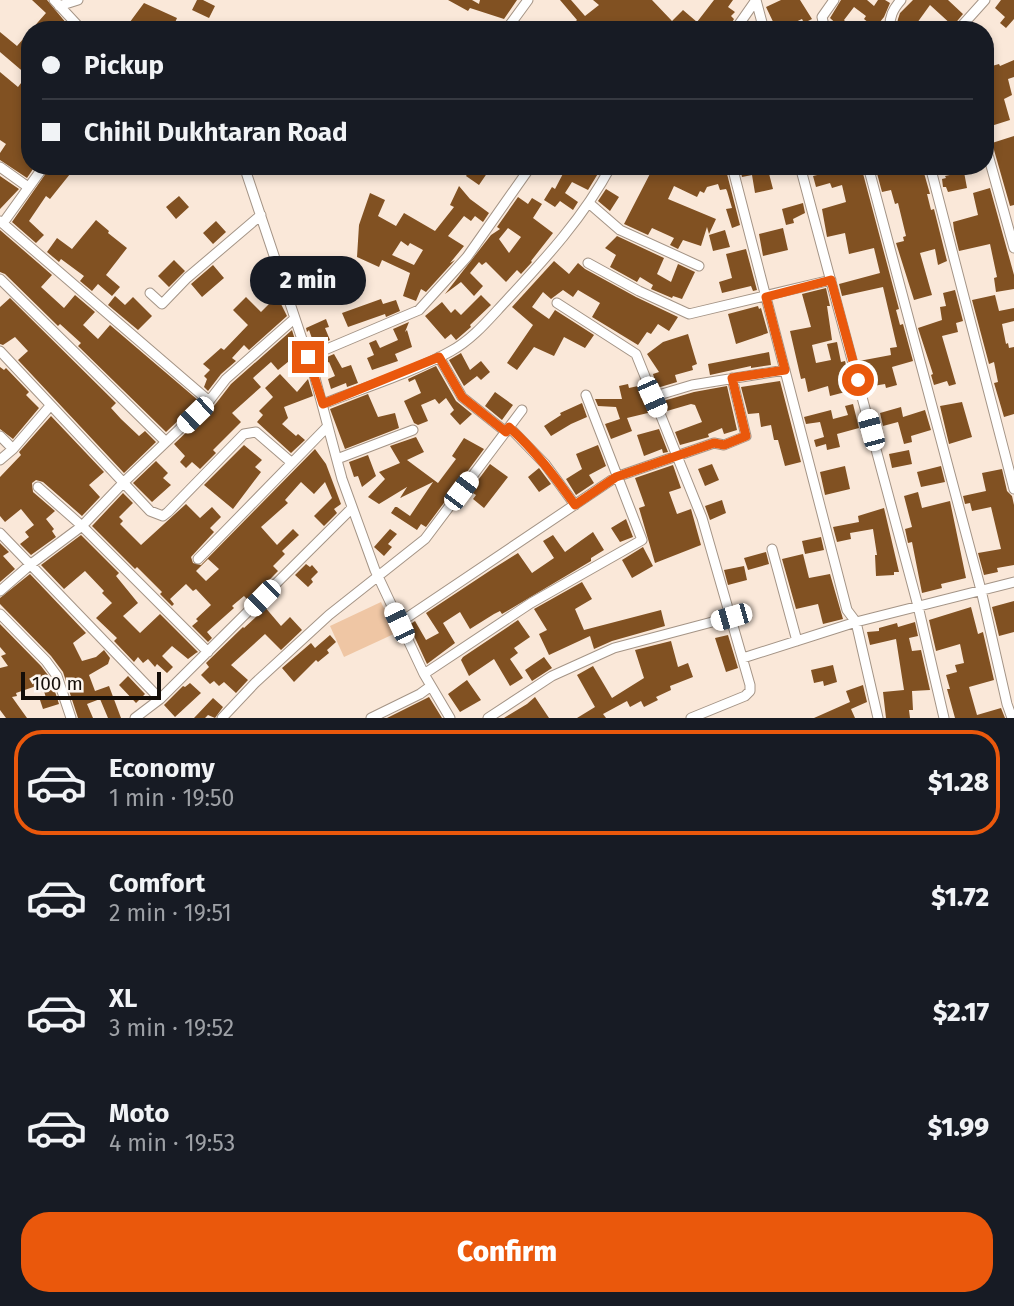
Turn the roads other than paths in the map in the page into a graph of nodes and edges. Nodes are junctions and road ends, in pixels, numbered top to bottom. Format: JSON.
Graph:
{"nodes":[{"id":1,"x":78,"y":0,"type":"edge"},
{"id":2,"x":528,"y":0,"type":"edge"},
{"id":3,"x":834,"y":0,"type":"edge"},
{"id":4,"x":901,"y":0,"type":"edge"},
{"id":5,"x":985,"y":0,"type":"edge"},
{"id":6,"x":57,"y":3,"type":"edge"},
{"id":7,"x":74,"y":21,"type":"edge"},
{"id":8,"x":513,"y":21,"type":"edge"},
{"id":9,"x":741,"y":21,"type":"edge"},
{"id":10,"x":762,"y":21,"type":"edge"},
{"id":11,"x":823,"y":21,"type":"edge"},
{"id":12,"x":890,"y":21,"type":"edge"},
{"id":13,"x":966,"y":21,"type":"edge"},
{"id":14,"x":0,"y":167,"type":"edge"},
{"id":15,"x":37,"y":175,"type":"edge"},
{"id":16,"x":247,"y":175,"type":"edge"},
{"id":17,"x":525,"y":175,"type":"edge"},
{"id":18,"x":606,"y":175,"type":"edge"},
{"id":19,"x":734,"y":175,"type":"edge"},
{"id":20,"x":802,"y":175,"type":"edge"},
{"id":21,"x":870,"y":175,"type":"edge"},
{"id":22,"x":932,"y":175,"type":"edge"},
{"id":23,"x":993,"y":175,"type":"edge"},
{"id":24,"x":28,"y":187,"type":"junction"},
{"id":25,"x":590,"y":204,"type":"junction"},
{"id":26,"x":261,"y":215,"type":"junction"},
{"id":27,"x":1,"y":222,"type":"edge"},
{"id":28,"x":1014,"y":248,"type":"edge"},
{"id":29,"x":588,"y":263,"type":"dead end"},
{"id":30,"x":699,"y":266,"type":"dead end"},
{"id":31,"x":0,"y":279,"type":"edge"},
{"id":32,"x":831,"y":280,"type":"junction"},
{"id":33,"x":150,"y":293,"type":"dead end"},
{"id":34,"x":766,"y":297,"type":"junction"},
{"id":35,"x":557,"y":303,"type":"dead end"},
{"id":36,"x":294,"y":318,"type":"junction"},
{"id":37,"x":0,"y":351,"type":"edge"},
{"id":38,"x":308,"y":357,"type":"junction"},
{"id":39,"x":439,"y":357,"type":"junction"},
{"id":40,"x":785,"y":370,"type":"junction"},
{"id":41,"x":732,"y":378,"type":"junction"},
{"id":42,"x":586,"y":395,"type":"dead end"},
{"id":43,"x":652,"y":397,"type":"junction"},
{"id":44,"x":209,"y":401,"type":"junction"},
{"id":45,"x":323,"y":404,"type":"junction"},
{"id":46,"x":50,"y":406,"type":"junction"},
{"id":47,"x":522,"y":410,"type":"dead end"},
{"id":48,"x":328,"y":426,"type":"junction"},
{"id":49,"x":413,"y":430,"type":"dead end"},
{"id":50,"x":507,"y":430,"type":"junction"},
{"id":51,"x":0,"y":436,"type":"edge"},
{"id":52,"x":166,"y":442,"type":"junction"},
{"id":53,"x":13,"y":449,"type":"junction"},
{"id":54,"x":678,"y":456,"type":"junction"},
{"id":55,"x":0,"y":460,"type":"edge"},
{"id":56,"x":337,"y":460,"type":"junction"},
{"id":57,"x":292,"y":463,"type":"junction"},
{"id":58,"x":616,"y":477,"type":"junction"},
{"id":59,"x":123,"y":483,"type":"junction"},
{"id":60,"x":38,"y":487,"type":"dead end"},
{"id":61,"x":1014,"y":489,"type":"edge"},
{"id":62,"x":575,"y":505,"type":"junction"},
{"id":63,"x":352,"y":508,"type":"junction"},
{"id":64,"x":82,"y":526,"type":"junction"},
{"id":65,"x":0,"y":533,"type":"edge"},
{"id":66,"x":772,"y":549,"type":"dead end"},
{"id":67,"x":198,"y":559,"type":"dead end"},
{"id":68,"x":31,"y":564,"type":"junction"},
{"id":69,"x":377,"y":577,"type":"junction"},
{"id":70,"x":1014,"y":582,"type":"edge"},
{"id":71,"x":981,"y":590,"type":"junction"},
{"id":72,"x":0,"y":591,"type":"edge"},
{"id":73,"x":918,"y":606,"type":"junction"},
{"id":74,"x":0,"y":614,"type":"edge"},
{"id":75,"x":731,"y":617,"type":"junction"},
{"id":76,"x":856,"y":622,"type":"junction"},
{"id":77,"x":399,"y":623,"type":"junction"},
{"id":78,"x":797,"y":641,"type":"junction"},
{"id":79,"x":208,"y":652,"type":"junction"},
{"id":80,"x":743,"y":658,"type":"junction"},
{"id":81,"x":424,"y":674,"type":"junction"},
{"id":82,"x":431,"y":686,"type":"junction"},
{"id":83,"x":160,"y":699,"type":"junction"},
{"id":84,"x":71,"y":718,"type":"edge"},
{"id":85,"x":135,"y":718,"type":"edge"},
{"id":86,"x":222,"y":718,"type":"edge"},
{"id":87,"x":371,"y":718,"type":"edge"},
{"id":88,"x":450,"y":718,"type":"edge"},
{"id":89,"x":488,"y":718,"type":"edge"},
{"id":90,"x":691,"y":718,"type":"edge"},
{"id":91,"x":878,"y":718,"type":"edge"},
{"id":92,"x":944,"y":718,"type":"edge"},
{"id":93,"x":1012,"y":718,"type":"edge"}],
"edges":[{"from":1,"to":6,"type":"street"},
{"from":2,"to":8,"type":"street"},
{"from":3,"to":11,"type":"street"},
{"from":4,"to":12,"type":"street"},
{"from":5,"to":13,"type":"street"},
{"from":6,"to":7,"type":"street"},
{"from":9,"to":10,"type":"street"},
{"from":14,"to":24,"type":"street"},
{"from":15,"to":24,"type":"street"},
{"from":16,"to":26,"type":"street"},
{"from":17,"to":38,"type":"street"},
{"from":18,"to":25,"type":"street"},
{"from":19,"to":34,"type":"street"},
{"from":20,"to":32,"type":"street"},
{"from":21,"to":71,"type":"street"},
{"from":22,"to":61,"type":"street"},
{"from":23,"to":28,"type":"street"},
{"from":24,"to":27,"type":"street"},
{"from":25,"to":30,"type":"street"},
{"from":25,"to":39,"type":"street"},
{"from":26,"to":33,"type":"street"},
{"from":26,"to":36,"type":"street"},
{"from":27,"to":44,"type":"street"},
{"from":29,"to":34,"type":"street"},
{"from":31,"to":52,"type":"street"},
{"from":32,"to":34,"type":"street"},
{"from":32,"to":73,"type":"street"},
{"from":34,"to":40,"type":"street"},
{"from":35,"to":43,"type":"street"},
{"from":36,"to":38,"type":"street"},
{"from":36,"to":44,"type":"street"},
{"from":37,"to":46,"type":"street"},
{"from":38,"to":45,"type":"street"},
{"from":39,"to":45,"type":"street"},
{"from":39,"to":50,"type":"street"},
{"from":40,"to":41,"type":"street"},
{"from":40,"to":76,"type":"street"},
{"from":41,"to":43,"type":"street"},
{"from":41,"to":54,"type":"street"},
{"from":42,"to":58,"type":"street"},
{"from":43,"to":54,"type":"street"},
{"from":44,"to":52,"type":"street"},
{"from":45,"to":48,"type":"street"},
{"from":46,"to":53,"type":"street"},
{"from":46,"to":59,"type":"street"},
{"from":47,"to":50,"type":"street"},
{"from":48,"to":56,"type":"street"},
{"from":48,"to":57,"type":"street"},
{"from":49,"to":56,"type":"street"},
{"from":50,"to":62,"type":"street"},
{"from":50,"to":69,"type":"street"},
{"from":51,"to":53,"type":"street"},
{"from":52,"to":59,"type":"street"},
{"from":53,"to":55,"type":"street"},
{"from":54,"to":58,"type":"street"},
{"from":54,"to":75,"type":"street"},
{"from":56,"to":63,"type":"street"},
{"from":57,"to":59,"type":"street"},
{"from":57,"to":67,"type":"street"},
{"from":58,"to":62,"type":"street"},
{"from":58,"to":81,"type":"street"},
{"from":59,"to":64,"type":"street"},
{"from":60,"to":64,"type":"street"},
{"from":62,"to":77,"type":"street"},
{"from":63,"to":69,"type":"street"},
{"from":63,"to":79,"type":"street"},
{"from":64,"to":68,"type":"street"},
{"from":64,"to":79,"type":"street"},
{"from":65,"to":68,"type":"street"},
{"from":66,"to":78,"type":"street"},
{"from":68,"to":72,"type":"street"},
{"from":68,"to":83,"type":"street"},
{"from":69,"to":77,"type":"street"},
{"from":69,"to":86,"type":"street"},
{"from":70,"to":71,"type":"street"},
{"from":71,"to":73,"type":"street"},
{"from":71,"to":93,"type":"street"},
{"from":73,"to":76,"type":"street"},
{"from":73,"to":92,"type":"street"},
{"from":74,"to":84,"type":"street"},
{"from":75,"to":80,"type":"street"},
{"from":75,"to":89,"type":"street"},
{"from":76,"to":78,"type":"street"},
{"from":76,"to":91,"type":"street"},
{"from":77,"to":81,"type":"street"},
{"from":78,"to":80,"type":"street"},
{"from":79,"to":83,"type":"street"},
{"from":80,"to":90,"type":"street"},
{"from":81,"to":82,"type":"street"},
{"from":82,"to":87,"type":"street"},
{"from":82,"to":88,"type":"street"},
{"from":83,"to":85,"type":"street"}]}
